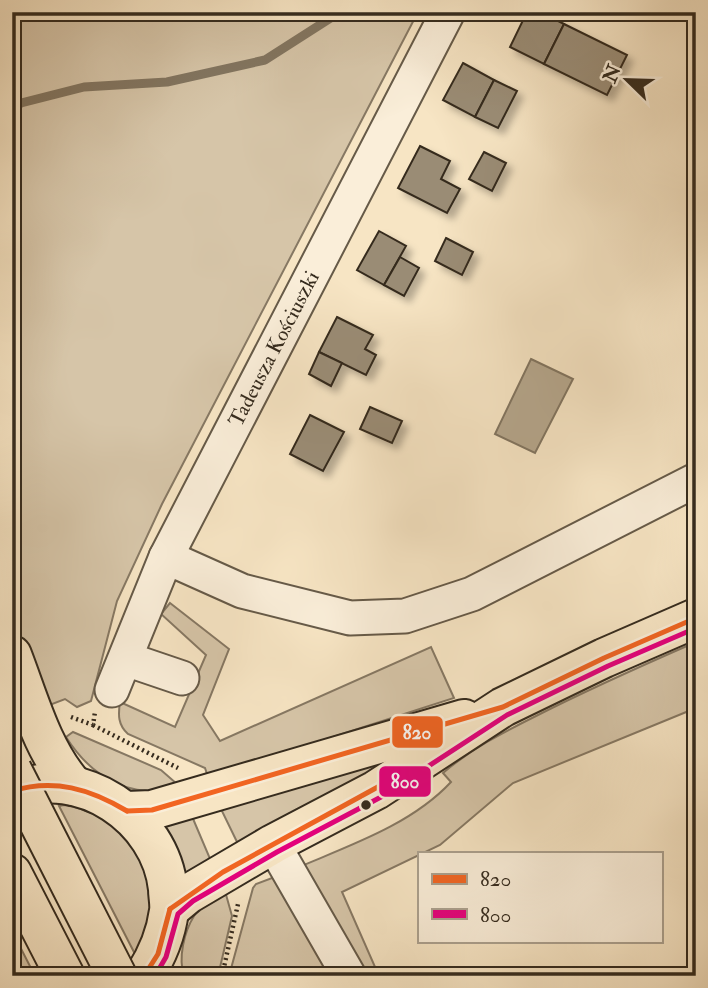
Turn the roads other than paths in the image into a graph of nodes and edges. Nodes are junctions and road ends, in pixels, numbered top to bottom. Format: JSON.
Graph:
{"nodes":[{"id":1,"x":448,"y":12,"type":"edge"},
{"id":2,"x":696,"y":480,"type":"edge"},
{"id":3,"x":166,"y":557,"type":"junction"},
{"id":4,"x":696,"y":618,"type":"edge"},
{"id":5,"x":12,"y":655,"type":"edge"},
{"id":6,"x":126,"y":659,"type":"junction"},
{"id":7,"x":182,"y":678,"type":"dead end"},
{"id":8,"x":112,"y":690,"type":"dead end"},
{"id":9,"x":503,"y":707,"type":"junction"},
{"id":10,"x":12,"y":770,"type":"edge"},
{"id":11,"x":74,"y":786,"type":"junction"},
{"id":12,"x":12,"y":791,"type":"edge"},
{"id":13,"x":127,"y":811,"type":"junction"},
{"id":14,"x":272,"y":844,"type":"junction"},
{"id":15,"x":12,"y":873,"type":"edge"},
{"id":16,"x":170,"y":909,"type":"junction"},
{"id":17,"x":156,"y":969,"type":"edge"},
{"id":18,"x":65,"y":976,"type":"edge"},
{"id":19,"x":117,"y":976,"type":"edge"},
{"id":20,"x":349,"y":976,"type":"edge"}],
"edges":[{"from":1,"to":3,"type":"street","name":"Tadeusza Kościuszki"},
{"from":2,"to":3,"type":"street"},
{"from":3,"to":6,"type":"street","name":"Tadeusza Kościuszki"},
{"from":4,"to":9,"type":"main road"},
{"from":5,"to":11,"type":"main road"},
{"from":6,"to":7,"type":"street"},
{"from":6,"to":8,"type":"street","name":"Tadeusza Kościuszki"},
{"from":9,"to":13,"type":"main road"},
{"from":9,"to":14,"type":"main road"},
{"from":10,"to":19,"type":"main road","bridge":true},
{"from":11,"to":12,"type":"main road"},
{"from":11,"to":13,"type":"main road"},
{"from":13,"to":16,"type":"main road"},
{"from":14,"to":16,"type":"main road"},
{"from":14,"to":20,"type":"street"},
{"from":15,"to":18,"type":"main road"},
{"from":16,"to":17,"type":"main road"}]}
